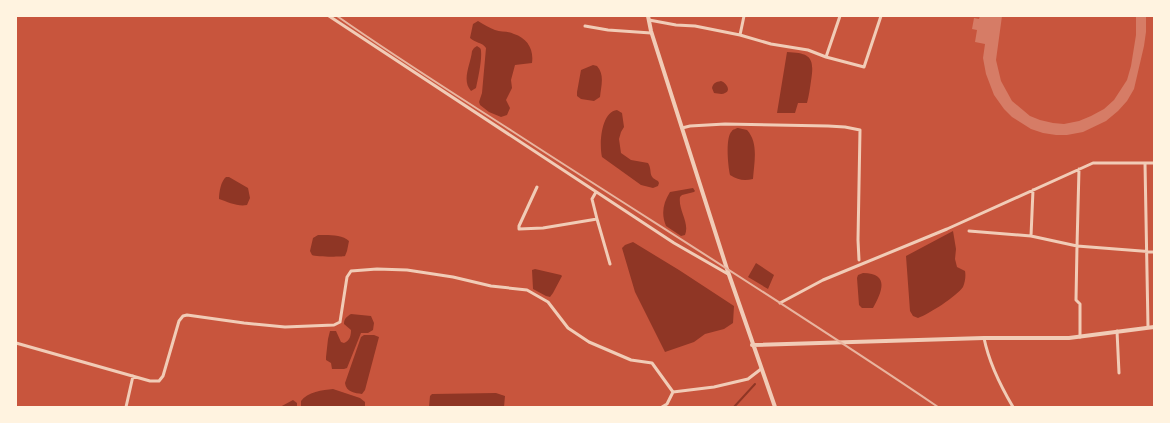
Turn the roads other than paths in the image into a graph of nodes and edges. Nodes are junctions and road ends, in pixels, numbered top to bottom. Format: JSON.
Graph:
{"nodes":[{"id":1,"x":329,"y":16,"type":"edge"},
{"id":2,"x":744,"y":16,"type":"edge"},
{"id":3,"x":840,"y":16,"type":"edge"},
{"id":4,"x":881,"y":16,"type":"edge"},
{"id":5,"x":648,"y":18,"type":"edge"},
{"id":6,"x":585,"y":26,"type":"dead end"},
{"id":7,"x":651,"y":33,"type":"junction"},
{"id":8,"x":740,"y":35,"type":"junction"},
{"id":9,"x":826,"y":57,"type":"junction"},
{"id":10,"x":682,"y":128,"type":"junction"},
{"id":11,"x":1145,"y":163,"type":"junction"},
{"id":12,"x":1154,"y":163,"type":"edge"},
{"id":13,"x":1079,"y":169,"type":"junction"},
{"id":14,"x":537,"y":187,"type":"dead end"},
{"id":15,"x":1033,"y":190,"type":"junction"},
{"id":16,"x":596,"y":192,"type":"junction"},
{"id":17,"x":597,"y":219,"type":"junction"},
{"id":18,"x":969,"y":231,"type":"dead end"},
{"id":19,"x":1031,"y":236,"type":"junction"},
{"id":20,"x":1077,"y":246,"type":"junction"},
{"id":21,"x":1146,"y":252,"type":"junction"},
{"id":22,"x":1154,"y":252,"type":"edge"},
{"id":23,"x":859,"y":260,"type":"dead end"},
{"id":24,"x":610,"y":264,"type":"dead end"},
{"id":25,"x":728,"y":274,"type":"junction"},
{"id":26,"x":780,"y":303,"type":"dead end"},
{"id":27,"x":1148,"y":327,"type":"junction"},
{"id":28,"x":1154,"y":327,"type":"edge"},
{"id":29,"x":1117,"y":332,"type":"junction"},
{"id":30,"x":1080,"y":337,"type":"junction"},
{"id":31,"x":984,"y":338,"type":"junction"},
{"id":32,"x":16,"y":342,"type":"edge"},
{"id":33,"x":752,"y":344,"type":"junction"},
{"id":34,"x":762,"y":369,"type":"junction"},
{"id":35,"x":1119,"y":373,"type":"dead end"},
{"id":36,"x":133,"y":376,"type":"junction"},
{"id":37,"x":673,"y":392,"type":"junction"},
{"id":38,"x":126,"y":407,"type":"edge"},
{"id":39,"x":662,"y":407,"type":"edge"},
{"id":40,"x":774,"y":407,"type":"edge"},
{"id":41,"x":1013,"y":407,"type":"edge"}],
"edges":[{"from":1,"to":16,"type":"street"},
{"from":2,"to":8,"type":"street"},
{"from":3,"to":9,"type":"street"},
{"from":4,"to":9,"type":"street"},
{"from":5,"to":7,"type":"street"},
{"from":5,"to":8,"type":"street"},
{"from":6,"to":7,"type":"street"},
{"from":7,"to":10,"type":"street"},
{"from":8,"to":9,"type":"street"},
{"from":10,"to":23,"type":"street"},
{"from":10,"to":25,"type":"street"},
{"from":11,"to":12,"type":"street"},
{"from":11,"to":13,"type":"street"},
{"from":11,"to":21,"type":"street"},
{"from":13,"to":15,"type":"street"},
{"from":13,"to":20,"type":"street"},
{"from":14,"to":17,"type":"street"},
{"from":15,"to":19,"type":"street"},
{"from":15,"to":26,"type":"street"},
{"from":16,"to":17,"type":"street"},
{"from":16,"to":25,"type":"street"},
{"from":17,"to":24,"type":"street"},
{"from":18,"to":19,"type":"street"},
{"from":19,"to":20,"type":"street"},
{"from":20,"to":21,"type":"street"},
{"from":20,"to":30,"type":"street"},
{"from":21,"to":22,"type":"street"},
{"from":21,"to":27,"type":"street"},
{"from":25,"to":33,"type":"street"},
{"from":27,"to":28,"type":"street"},
{"from":27,"to":29,"type":"street"},
{"from":29,"to":30,"type":"street"},
{"from":29,"to":35,"type":"street"},
{"from":30,"to":31,"type":"street"},
{"from":31,"to":33,"type":"street"},
{"from":31,"to":41,"type":"street"},
{"from":32,"to":36,"type":"street"},
{"from":33,"to":34,"type":"street"},
{"from":34,"to":37,"type":"street"},
{"from":34,"to":40,"type":"street"},
{"from":36,"to":37,"type":"street"},
{"from":36,"to":38,"type":"street"},
{"from":37,"to":39,"type":"street"}]}
